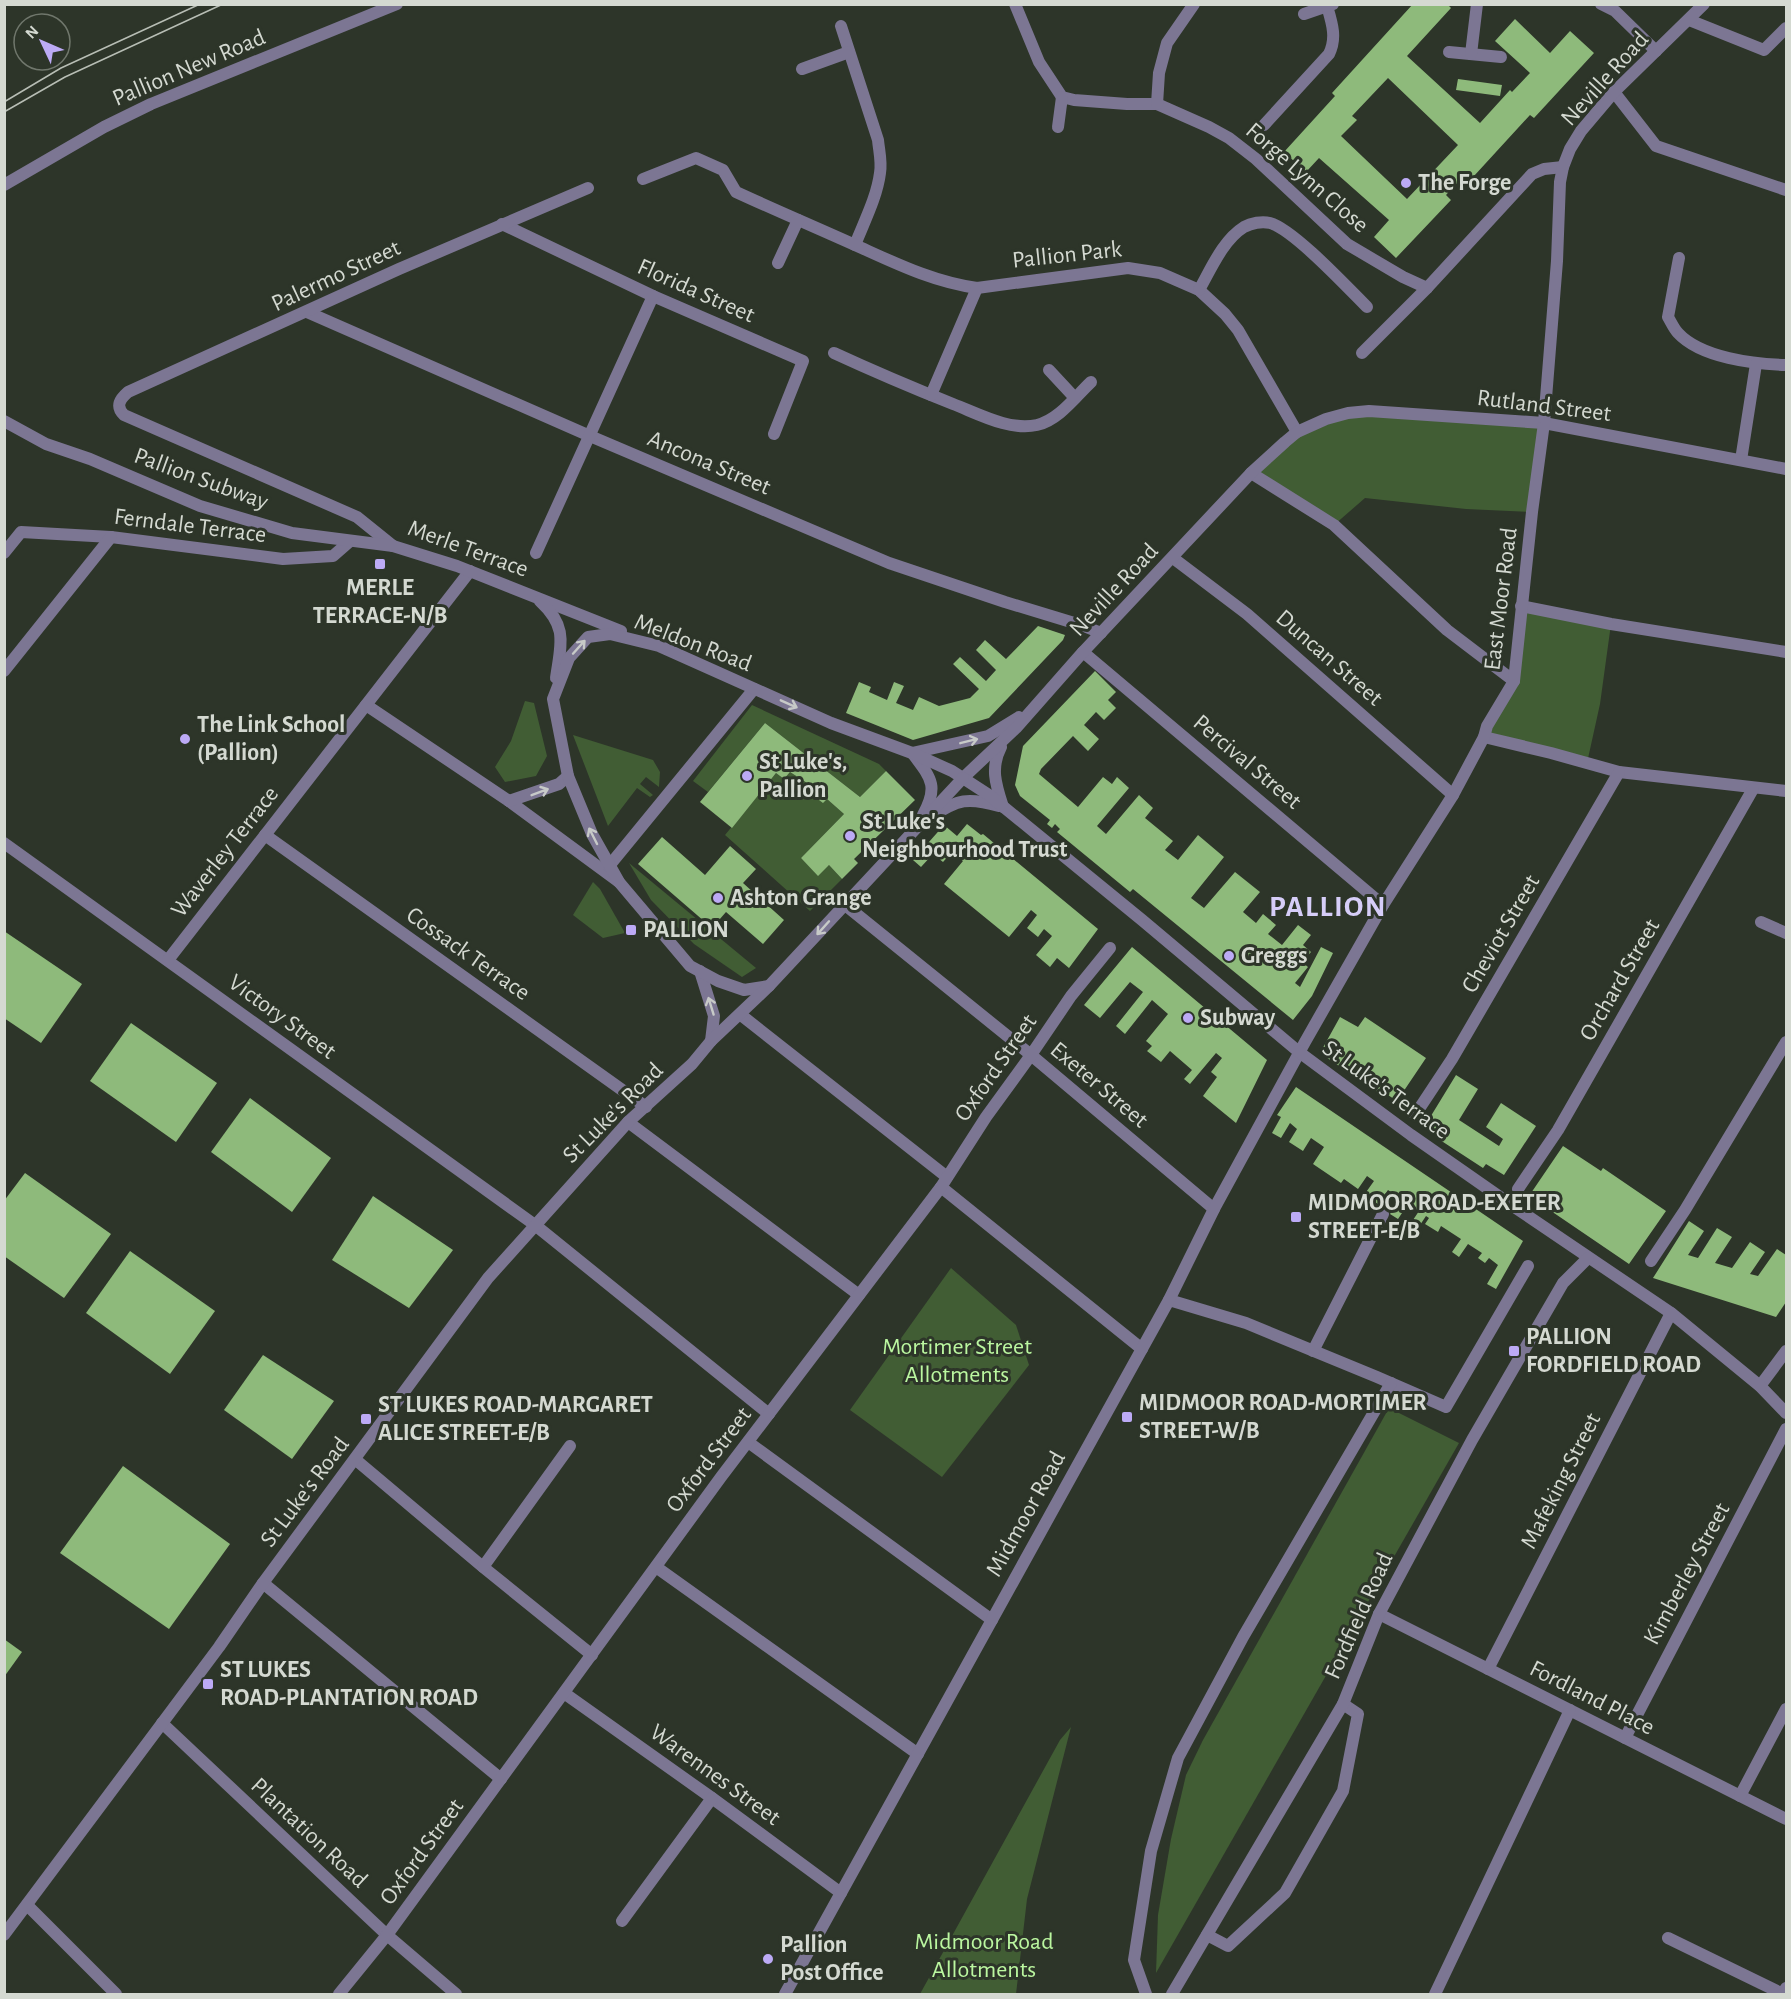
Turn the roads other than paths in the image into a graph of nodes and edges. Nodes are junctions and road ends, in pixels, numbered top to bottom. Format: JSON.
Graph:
{"nodes":[{"id":1,"x":397,"y":4,"type":"edge"},
{"id":2,"x":1015,"y":4,"type":"edge"},
{"id":3,"x":1194,"y":4,"type":"edge"},
{"id":4,"x":1477,"y":4,"type":"edge"},
{"id":5,"x":1704,"y":4,"type":"edge"},
{"id":6,"x":1330,"y":5,"type":"edge"},
{"id":7,"x":1604,"y":5,"type":"edge"},
{"id":8,"x":1304,"y":14,"type":"dead end"},
{"id":9,"x":1689,"y":20,"type":"junction"},
{"id":10,"x":841,"y":26,"type":"dead end"},
{"id":11,"x":1786,"y":27,"type":"edge"},
{"id":12,"x":1656,"y":51,"type":"junction"},
{"id":13,"x":849,"y":52,"type":"junction"},
{"id":14,"x":1449,"y":52,"type":"dead end"},
{"id":15,"x":1471,"y":54,"type":"junction"},
{"id":16,"x":1501,"y":57,"type":"dead end"},
{"id":17,"x":802,"y":69,"type":"dead end"},
{"id":18,"x":1614,"y":92,"type":"junction"},
{"id":19,"x":1062,"y":97,"type":"junction"},
{"id":20,"x":1157,"y":104,"type":"junction"},
{"id":21,"x":1264,"y":125,"type":"dead end"},
{"id":22,"x":1058,"y":126,"type":"dead end"},
{"id":23,"x":1563,"y":167,"type":"junction"},
{"id":24,"x":644,"y":179,"type":"dead end"},
{"id":25,"x":4,"y":185,"type":"edge"},
{"id":26,"x":588,"y":188,"type":"dead end"},
{"id":27,"x":1786,"y":190,"type":"edge"},
{"id":28,"x":798,"y":220,"type":"junction"},
{"id":29,"x":502,"y":224,"type":"junction"},
{"id":30,"x":855,"y":245,"type":"junction"},
{"id":31,"x":1679,"y":258,"type":"dead end"},
{"id":32,"x":778,"y":263,"type":"dead end"},
{"id":33,"x":977,"y":288,"type":"junction"},
{"id":34,"x":1427,"y":288,"type":"junction"},
{"id":35,"x":1199,"y":290,"type":"junction"},
{"id":36,"x":653,"y":296,"type":"junction"},
{"id":37,"x":1367,"y":307,"type":"dead end"},
{"id":38,"x":308,"y":312,"type":"junction"},
{"id":39,"x":834,"y":353,"type":"dead end"},
{"id":40,"x":1362,"y":353,"type":"dead end"},
{"id":41,"x":1756,"y":364,"type":"junction"},
{"id":42,"x":1786,"y":365,"type":"edge"},
{"id":43,"x":1049,"y":370,"type":"dead end"},
{"id":44,"x":1091,"y":382,"type":"dead end"},
{"id":45,"x":931,"y":395,"type":"junction"},
{"id":46,"x":1075,"y":398,"type":"junction"},
{"id":47,"x":124,"y":415,"type":"joint"},
{"id":48,"x":4,"y":421,"type":"edge"},
{"id":49,"x":1545,"y":423,"type":"junction"},
{"id":50,"x":1297,"y":432,"type":"junction"},
{"id":51,"x":774,"y":434,"type":"dead end"},
{"id":52,"x":590,"y":436,"type":"junction"},
{"id":53,"x":1741,"y":460,"type":"junction"},
{"id":54,"x":1786,"y":469,"type":"edge"},
{"id":55,"x":1251,"y":473,"type":"junction"},
{"id":56,"x":111,"y":537,"type":"junction"},
{"id":57,"x":349,"y":542,"type":"junction"},
{"id":58,"x":393,"y":546,"type":"junction"},
{"id":59,"x":4,"y":553,"type":"edge"},
{"id":60,"x":536,"y":553,"type":"dead end"},
{"id":61,"x":1173,"y":558,"type":"junction"},
{"id":62,"x":470,"y":571,"type":"junction"},
{"id":63,"x":535,"y":596,"type":"junction"},
{"id":64,"x":1521,"y":606,"type":"junction"},
{"id":65,"x":1101,"y":633,"type":"junction"},
{"id":66,"x":658,"y":646,"type":"junction"},
{"id":67,"x":1083,"y":652,"type":"junction"},
{"id":68,"x":1786,"y":652,"type":"edge"},
{"id":69,"x":4,"y":671,"type":"edge"},
{"id":70,"x":1514,"y":681,"type":"junction"},
{"id":71,"x":754,"y":689,"type":"junction"},
{"id":72,"x":553,"y":699,"type":"junction"},
{"id":73,"x":366,"y":705,"type":"junction"},
{"id":74,"x":1035,"y":706,"type":"junction"},
{"id":75,"x":1484,"y":737,"type":"junction"},
{"id":76,"x":1006,"y":738,"type":"junction"},
{"id":77,"x":912,"y":753,"type":"junction"},
{"id":78,"x":1619,"y":772,"type":"junction"},
{"id":79,"x":568,"y":776,"type":"junction"},
{"id":80,"x":963,"y":778,"type":"junction"},
{"id":81,"x":1753,"y":789,"type":"junction"},
{"id":82,"x":1786,"y":791,"type":"edge"},
{"id":83,"x":1453,"y":795,"type":"junction"},
{"id":84,"x":509,"y":801,"type":"junction"},
{"id":85,"x":1003,"y":807,"type":"junction"},
{"id":86,"x":917,"y":827,"type":"junction"},
{"id":87,"x":265,"y":836,"type":"junction"},
{"id":88,"x":4,"y":843,"type":"edge"},
{"id":89,"x":609,"y":866,"type":"junction"},
{"id":90,"x":619,"y":882,"type":"junction"},
{"id":91,"x":844,"y":904,"type":"junction"},
{"id":92,"x":1383,"y":905,"type":"junction"},
{"id":93,"x":1761,"y":922,"type":"dead end"},
{"id":94,"x":1786,"y":933,"type":"edge"},
{"id":95,"x":1110,"y":948,"type":"dead end"},
{"id":96,"x":168,"y":960,"type":"junction"},
{"id":97,"x":700,"y":971,"type":"junction"},
{"id":98,"x":770,"y":986,"type":"junction"},
{"id":99,"x":741,"y":1015,"type":"junction"},
{"id":100,"x":711,"y":1041,"type":"junction"},
{"id":101,"x":1786,"y":1042,"type":"edge"},
{"id":102,"x":1299,"y":1052,"type":"junction"},
{"id":103,"x":1031,"y":1055,"type":"junction"},
{"id":104,"x":646,"y":1107,"type":"junction"},
{"id":105,"x":1415,"y":1115,"type":"dead end"},
{"id":106,"x":628,"y":1122,"type":"junction"},
{"id":107,"x":944,"y":1182,"type":"junction"},
{"id":108,"x":1518,"y":1189,"type":"dead end"},
{"id":109,"x":1214,"y":1209,"type":"junction"},
{"id":110,"x":1383,"y":1214,"type":"dead end"},
{"id":111,"x":535,"y":1225,"type":"junction"},
{"id":112,"x":1588,"y":1258,"type":"junction"},
{"id":113,"x":1651,"y":1261,"type":"dead end"},
{"id":114,"x":1528,"y":1266,"type":"dead end"},
{"id":115,"x":859,"y":1295,"type":"junction"},
{"id":116,"x":1169,"y":1300,"type":"junction"},
{"id":117,"x":1671,"y":1313,"type":"junction"},
{"id":118,"x":1142,"y":1349,"type":"junction"},
{"id":119,"x":1312,"y":1351,"type":"junction"},
{"id":120,"x":1786,"y":1351,"type":"edge"},
{"id":121,"x":1391,"y":1383,"type":"junction"},
{"id":122,"x":1760,"y":1386,"type":"junction"},
{"id":123,"x":1786,"y":1413,"type":"edge"},
{"id":124,"x":769,"y":1414,"type":"junction"},
{"id":125,"x":1786,"y":1429,"type":"edge"},
{"id":126,"x":748,"y":1442,"type":"junction"},
{"id":127,"x":570,"y":1446,"type":"dead end"},
{"id":128,"x":356,"y":1460,"type":"junction"},
{"id":129,"x":483,"y":1567,"type":"junction"},
{"id":130,"x":656,"y":1567,"type":"junction"},
{"id":131,"x":263,"y":1583,"type":"junction"},
{"id":132,"x":1379,"y":1614,"type":"junction"},
{"id":133,"x":992,"y":1620,"type":"junction"},
{"id":134,"x":592,"y":1655,"type":"junction"},
{"id":135,"x":1488,"y":1669,"type":"junction"},
{"id":136,"x":564,"y":1694,"type":"junction"},
{"id":137,"x":1343,"y":1704,"type":"junction"},
{"id":138,"x":1786,"y":1709,"type":"edge"},
{"id":139,"x":1570,"y":1710,"type":"junction"},
{"id":140,"x":162,"y":1723,"type":"junction"},
{"id":141,"x":1625,"y":1738,"type":"junction"},
{"id":142,"x":918,"y":1754,"type":"junction"},
{"id":143,"x":501,"y":1779,"type":"junction"},
{"id":144,"x":1740,"y":1796,"type":"junction"},
{"id":145,"x":712,"y":1798,"type":"junction"},
{"id":146,"x":1786,"y":1819,"type":"edge"},
{"id":147,"x":841,"y":1893,"type":"junction"},
{"id":148,"x":27,"y":1905,"type":"junction"},
{"id":149,"x":622,"y":1921,"type":"dead end"},
{"id":150,"x":4,"y":1935,"type":"edge"},
{"id":151,"x":387,"y":1935,"type":"junction"},
{"id":152,"x":1207,"y":1935,"type":"junction"},
{"id":153,"x":1668,"y":1938,"type":"dead end"},
{"id":154,"x":1786,"y":1988,"type":"edge"},
{"id":155,"x":116,"y":1995,"type":"edge"},
{"id":156,"x":339,"y":1995,"type":"edge"},
{"id":157,"x":456,"y":1995,"type":"edge"},
{"id":158,"x":785,"y":1995,"type":"edge"},
{"id":159,"x":1146,"y":1995,"type":"edge"},
{"id":160,"x":1172,"y":1995,"type":"edge"},
{"id":161,"x":1435,"y":1995,"type":"edge"},
{"id":162,"x":1783,"y":1995,"type":"edge"}],
"edges":[{"from":1,"to":25,"type":"street","name":"Pallion New Road"},
{"from":2,"to":19,"type":"street"},
{"from":3,"to":20,"type":"street"},
{"from":4,"to":15,"type":"street"},
{"from":5,"to":9,"type":"street","name":"Neville Road"},
{"from":6,"to":8,"type":"street"},
{"from":6,"to":21,"type":"street"},
{"from":7,"to":12,"type":"street"},
{"from":9,"to":11,"type":"street"},
{"from":9,"to":12,"type":"street","name":"Neville Road"},
{"from":10,"to":13,"type":"street"},
{"from":12,"to":18,"type":"street","name":"Neville Road"},
{"from":13,"to":17,"type":"street"},
{"from":13,"to":30,"type":"street"},
{"from":14,"to":15,"type":"street"},
{"from":15,"to":16,"type":"street"},
{"from":18,"to":23,"type":"street","name":"Neville Road"},
{"from":18,"to":27,"type":"street"},
{"from":19,"to":20,"type":"street","name":"Forge Lynn Close"},
{"from":19,"to":22,"type":"street"},
{"from":20,"to":34,"type":"street","name":"Forge Lynn Close"},
{"from":23,"to":34,"type":"street"},
{"from":23,"to":49,"type":"street","name":"East Moor Road"},
{"from":24,"to":28,"type":"street","name":"Pallion Park"},
{"from":26,"to":29,"type":"street","name":"Palermo Street"},
{"from":28,"to":30,"type":"street","name":"Pallion Park"},
{"from":28,"to":32,"type":"street"},
{"from":29,"to":36,"type":"street","name":"Florida Street"},
{"from":29,"to":38,"type":"street","name":"Palermo Street"},
{"from":30,"to":33,"type":"street","name":"Pallion Park"},
{"from":31,"to":41,"type":"street"},
{"from":33,"to":35,"type":"street","name":"Pallion Park"},
{"from":33,"to":45,"type":"street"},
{"from":34,"to":40,"type":"street"},
{"from":35,"to":37,"type":"street"},
{"from":35,"to":50,"type":"street","name":"Pallion Park"},
{"from":36,"to":51,"type":"street","name":"Florida Street"},
{"from":36,"to":52,"type":"street"},
{"from":38,"to":47,"type":"street","name":"Palermo Street"},
{"from":38,"to":52,"type":"street","name":"Ancona Street"},
{"from":39,"to":45,"type":"street"},
{"from":41,"to":42,"type":"street"},
{"from":41,"to":53,"type":"street"},
{"from":43,"to":46,"type":"street"},
{"from":44,"to":46,"type":"street"},
{"from":45,"to":46,"type":"street"},
{"from":47,"to":58,"type":"street","name":"Merle Terrace"},
{"from":48,"to":57,"type":"street","name":"Pallion Subway"},
{"from":49,"to":50,"type":"street","name":"Rutland Street"},
{"from":49,"to":53,"type":"street","name":"Rutland Street"},
{"from":49,"to":64,"type":"street","name":"East Moor Road"},
{"from":50,"to":55,"type":"street","name":"Neville Road"},
{"from":52,"to":60,"type":"street"},
{"from":52,"to":65,"type":"street","name":"Ancona Street"},
{"from":53,"to":54,"type":"street","name":"Rutland Street"},
{"from":55,"to":61,"type":"street","name":"Neville Road"},
{"from":55,"to":70,"type":"street"},
{"from":56,"to":57,"type":"street","name":"Ferndale Terrace"},
{"from":56,"to":59,"type":"street","name":"Ferndale Terrace"},
{"from":56,"to":69,"type":"street"},
{"from":57,"to":58,"type":"street","name":"Pallion Subway"},
{"from":58,"to":62,"type":"street","name":"Merle Terrace"},
{"from":61,"to":65,"type":"street","name":"Neville Road"},
{"from":61,"to":83,"type":"street","name":"Duncan Street"},
{"from":62,"to":63,"type":"street","name":"Merle Terrace"},
{"from":62,"to":73,"type":"street","name":"Waverley Terrace"},
{"from":63,"to":66,"type":"street"},
{"from":63,"to":72,"type":"street","name":"Merle Terrace"},
{"from":64,"to":68,"type":"street"},
{"from":64,"to":70,"type":"street","name":"East Moor Road"},
{"from":65,"to":67,"type":"street","name":"Neville Road"},
{"from":66,"to":71,"type":"street","name":"Meldon Road"},
{"from":72,"to":66,"type":"street","name":"Meldon Road","one_way":true},
{"from":67,"to":74,"type":"street","name":"Neville Road"},
{"from":67,"to":92,"type":"street","name":"Percival Street"},
{"from":70,"to":75,"type":"street","name":"East Moor Road"},
{"from":71,"to":77,"type":"street","name":"Meldon Road","one_way":true},
{"from":71,"to":89,"type":"street"},
{"from":72,"to":79,"type":"street"},
{"from":73,"to":84,"type":"street"},
{"from":73,"to":87,"type":"street","name":"Waverley Terrace"},
{"from":74,"to":76,"type":"street","name":"Neville Road"},
{"from":77,"to":74,"type":"street","one_way":true},
{"from":75,"to":78,"type":"street"},
{"from":75,"to":83,"type":"street","name":"East Moor Road"},
{"from":76,"to":80,"type":"street","name":"Neville Road"},
{"from":76,"to":85,"type":"street"},
{"from":77,"to":80,"type":"street","name":"Meldon Road"},
{"from":77,"to":86,"type":"street"},
{"from":78,"to":81,"type":"street"},
{"from":78,"to":105,"type":"street","name":"Cheviot Street"},
{"from":84,"to":79,"type":"street","one_way":true},
{"from":89,"to":79,"type":"street","one_way":true},
{"from":80,"to":85,"type":"street","name":"Meldon Road"},
{"from":80,"to":86,"type":"street","name":"St Luke's Road"},
{"from":81,"to":82,"type":"street"},
{"from":81,"to":108,"type":"street","name":"Orchard Street"},
{"from":83,"to":92,"type":"street","name":"East Moor Road"},
{"from":84,"to":90,"type":"street"},
{"from":85,"to":86,"type":"street"},
{"from":85,"to":102,"type":"street","name":"St Luke's Terrace"},
{"from":86,"to":91,"type":"street","name":"St Luke's Road"},
{"from":87,"to":96,"type":"street","name":"Waverley Terrace"},
{"from":87,"to":104,"type":"street","name":"Cossack Terrace"},
{"from":88,"to":96,"type":"street","name":"Victory Street"},
{"from":89,"to":90,"type":"street"},
{"from":90,"to":97,"type":"street"},
{"from":91,"to":98,"type":"street","name":"St Luke's Road","one_way":true},
{"from":91,"to":103,"type":"street","name":"Exeter Street"},
{"from":92,"to":102,"type":"street","name":"East Moor Road"},
{"from":93,"to":94,"type":"street"},
{"from":95,"to":103,"type":"street","name":"Oxford Street"},
{"from":96,"to":111,"type":"street","name":"Victory Street"},
{"from":97,"to":98,"type":"street"},
{"from":100,"to":97,"type":"street","one_way":true},
{"from":98,"to":99,"type":"street","name":"St Luke's Road"},
{"from":99,"to":100,"type":"street","name":"St Luke's Road"},
{"from":99,"to":107,"type":"street"},
{"from":100,"to":104,"type":"street","name":"St Luke's Road"},
{"from":101,"to":113,"type":"street"},
{"from":102,"to":109,"type":"street","name":"Midmoor Road"},
{"from":102,"to":112,"type":"street","name":"St Luke's Terrace"},
{"from":103,"to":107,"type":"street","name":"Oxford Street"},
{"from":103,"to":109,"type":"street","name":"Exeter Street"},
{"from":104,"to":106,"type":"street","name":"St Luke's Road"},
{"from":106,"to":111,"type":"street","name":"St Luke's Road"},
{"from":106,"to":115,"type":"street"},
{"from":107,"to":115,"type":"street","name":"Oxford Street"},
{"from":107,"to":118,"type":"street"},
{"from":109,"to":116,"type":"street","name":"Midmoor Road"},
{"from":110,"to":119,"type":"street"},
{"from":111,"to":124,"type":"street","name":"Victory Street"},
{"from":111,"to":128,"type":"street","name":"St Luke's Road"},
{"from":112,"to":117,"type":"street","name":"St Luke's Terrace"},
{"from":112,"to":132,"type":"street","name":"Fordfield Road"},
{"from":114,"to":121,"type":"street"},
{"from":115,"to":124,"type":"street","name":"Oxford Street"},
{"from":116,"to":118,"type":"street","name":"Midmoor Road"},
{"from":116,"to":119,"type":"street"},
{"from":117,"to":122,"type":"street","name":"St Luke's Terrace"},
{"from":117,"to":135,"type":"street","name":"Mafeking Street"},
{"from":118,"to":133,"type":"street","name":"Midmoor Road"},
{"from":119,"to":121,"type":"street"},
{"from":120,"to":122,"type":"street"},
{"from":121,"to":159,"type":"street"},
{"from":122,"to":123,"type":"street","name":"St Luke's Terrace"},
{"from":124,"to":126,"type":"street","name":"Oxford Street"},
{"from":125,"to":141,"type":"street","name":"Kimberley Street"},
{"from":126,"to":130,"type":"street","name":"Oxford Street"},
{"from":126,"to":133,"type":"street"},
{"from":127,"to":129,"type":"street"},
{"from":128,"to":129,"type":"street"},
{"from":128,"to":131,"type":"street","name":"St Luke's Road"},
{"from":129,"to":134,"type":"street"},
{"from":130,"to":134,"type":"street","name":"Oxford Street"},
{"from":130,"to":142,"type":"street"},
{"from":131,"to":140,"type":"street","name":"St Luke's Road"},
{"from":131,"to":143,"type":"street"},
{"from":132,"to":135,"type":"street","name":"Fordland Place"},
{"from":132,"to":137,"type":"street","name":"Fordfield Road"},
{"from":133,"to":142,"type":"street","name":"Midmoor Road"},
{"from":134,"to":136,"type":"street","name":"Oxford Street"},
{"from":135,"to":139,"type":"street","name":"Fordland Place"},
{"from":136,"to":143,"type":"street","name":"Oxford Street"},
{"from":136,"to":145,"type":"street","name":"Warennes Street"},
{"from":137,"to":152,"type":"street","name":"Fordfield Road"},
{"from":137,"to":152,"type":"street"},
{"from":138,"to":144,"type":"street"},
{"from":139,"to":141,"type":"street","name":"Fordland Place"},
{"from":139,"to":161,"type":"street"},
{"from":140,"to":148,"type":"street","name":"St Luke's Road"},
{"from":140,"to":151,"type":"street","name":"Plantation Road"},
{"from":141,"to":144,"type":"street","name":"Fordland Place"},
{"from":142,"to":147,"type":"street","name":"Midmoor Road"},
{"from":143,"to":151,"type":"street","name":"Oxford Street"},
{"from":144,"to":146,"type":"street","name":"Fordland Place"},
{"from":145,"to":147,"type":"street","name":"Warennes Street"},
{"from":145,"to":149,"type":"street"},
{"from":147,"to":158,"type":"street","name":"Midmoor Road"},
{"from":148,"to":150,"type":"street","name":"St Luke's Road"},
{"from":148,"to":155,"type":"street"},
{"from":151,"to":156,"type":"street","name":"Oxford Street"},
{"from":151,"to":157,"type":"street","name":"Plantation Road"},
{"from":152,"to":160,"type":"street","name":"Fordfield Road"},
{"from":153,"to":162,"type":"street"},
{"from":154,"to":162,"type":"street"}]}
